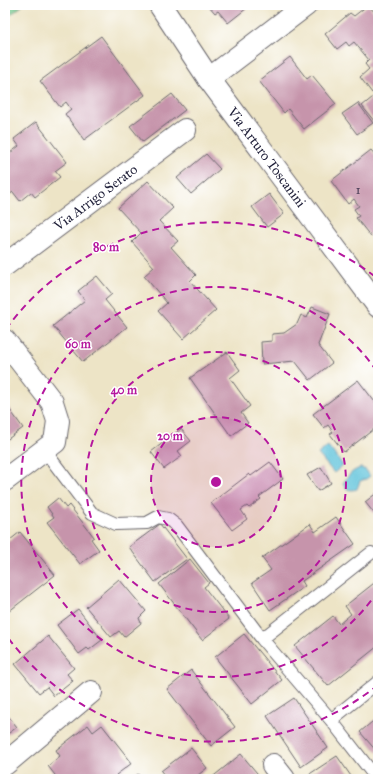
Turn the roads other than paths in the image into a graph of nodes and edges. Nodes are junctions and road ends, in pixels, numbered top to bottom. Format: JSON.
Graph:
{"nodes":[{"id":1,"x":160,"y":5,"type":"edge"},
{"id":2,"x":306,"y":5,"type":"edge"},
{"id":3,"x":209,"y":79,"type":"junction"},
{"id":4,"x":185,"y":130,"type":"dead end"},
{"id":5,"x":5,"y":265,"type":"edge"},
{"id":6,"x":376,"y":298,"type":"edge"},
{"id":7,"x":5,"y":341,"type":"edge"},
{"id":8,"x":45,"y":451,"type":"junction"},
{"id":9,"x":5,"y":480,"type":"edge"},
{"id":10,"x":372,"y":553,"type":"dead end"},
{"id":11,"x":262,"y":639,"type":"junction"},
{"id":12,"x":378,"y":682,"type":"edge"},
{"id":13,"x":91,"y":692,"type":"dead end"},
{"id":14,"x":331,"y":720,"type":"junction"},
{"id":15,"x":5,"y":764,"type":"edge"},
{"id":16,"x":377,"y":779,"type":"edge"}],
"edges":[{"from":1,"to":3,"type":"street","name":"Via Arturo Toscanini"},
{"from":2,"to":3,"type":"street"},
{"from":3,"to":6,"type":"street","name":"Via Arturo Toscanini"},
{"from":4,"to":5,"type":"street","name":"Via Arrigo Serato"},
{"from":7,"to":8,"type":"street"},
{"from":8,"to":9,"type":"street"},
{"from":8,"to":11,"type":"lane"},
{"from":10,"to":11,"type":"lane"},
{"from":11,"to":14,"type":"lane"},
{"from":12,"to":14,"type":"lane"},
{"from":13,"to":15,"type":"street"},
{"from":14,"to":16,"type":"lane"}]}
